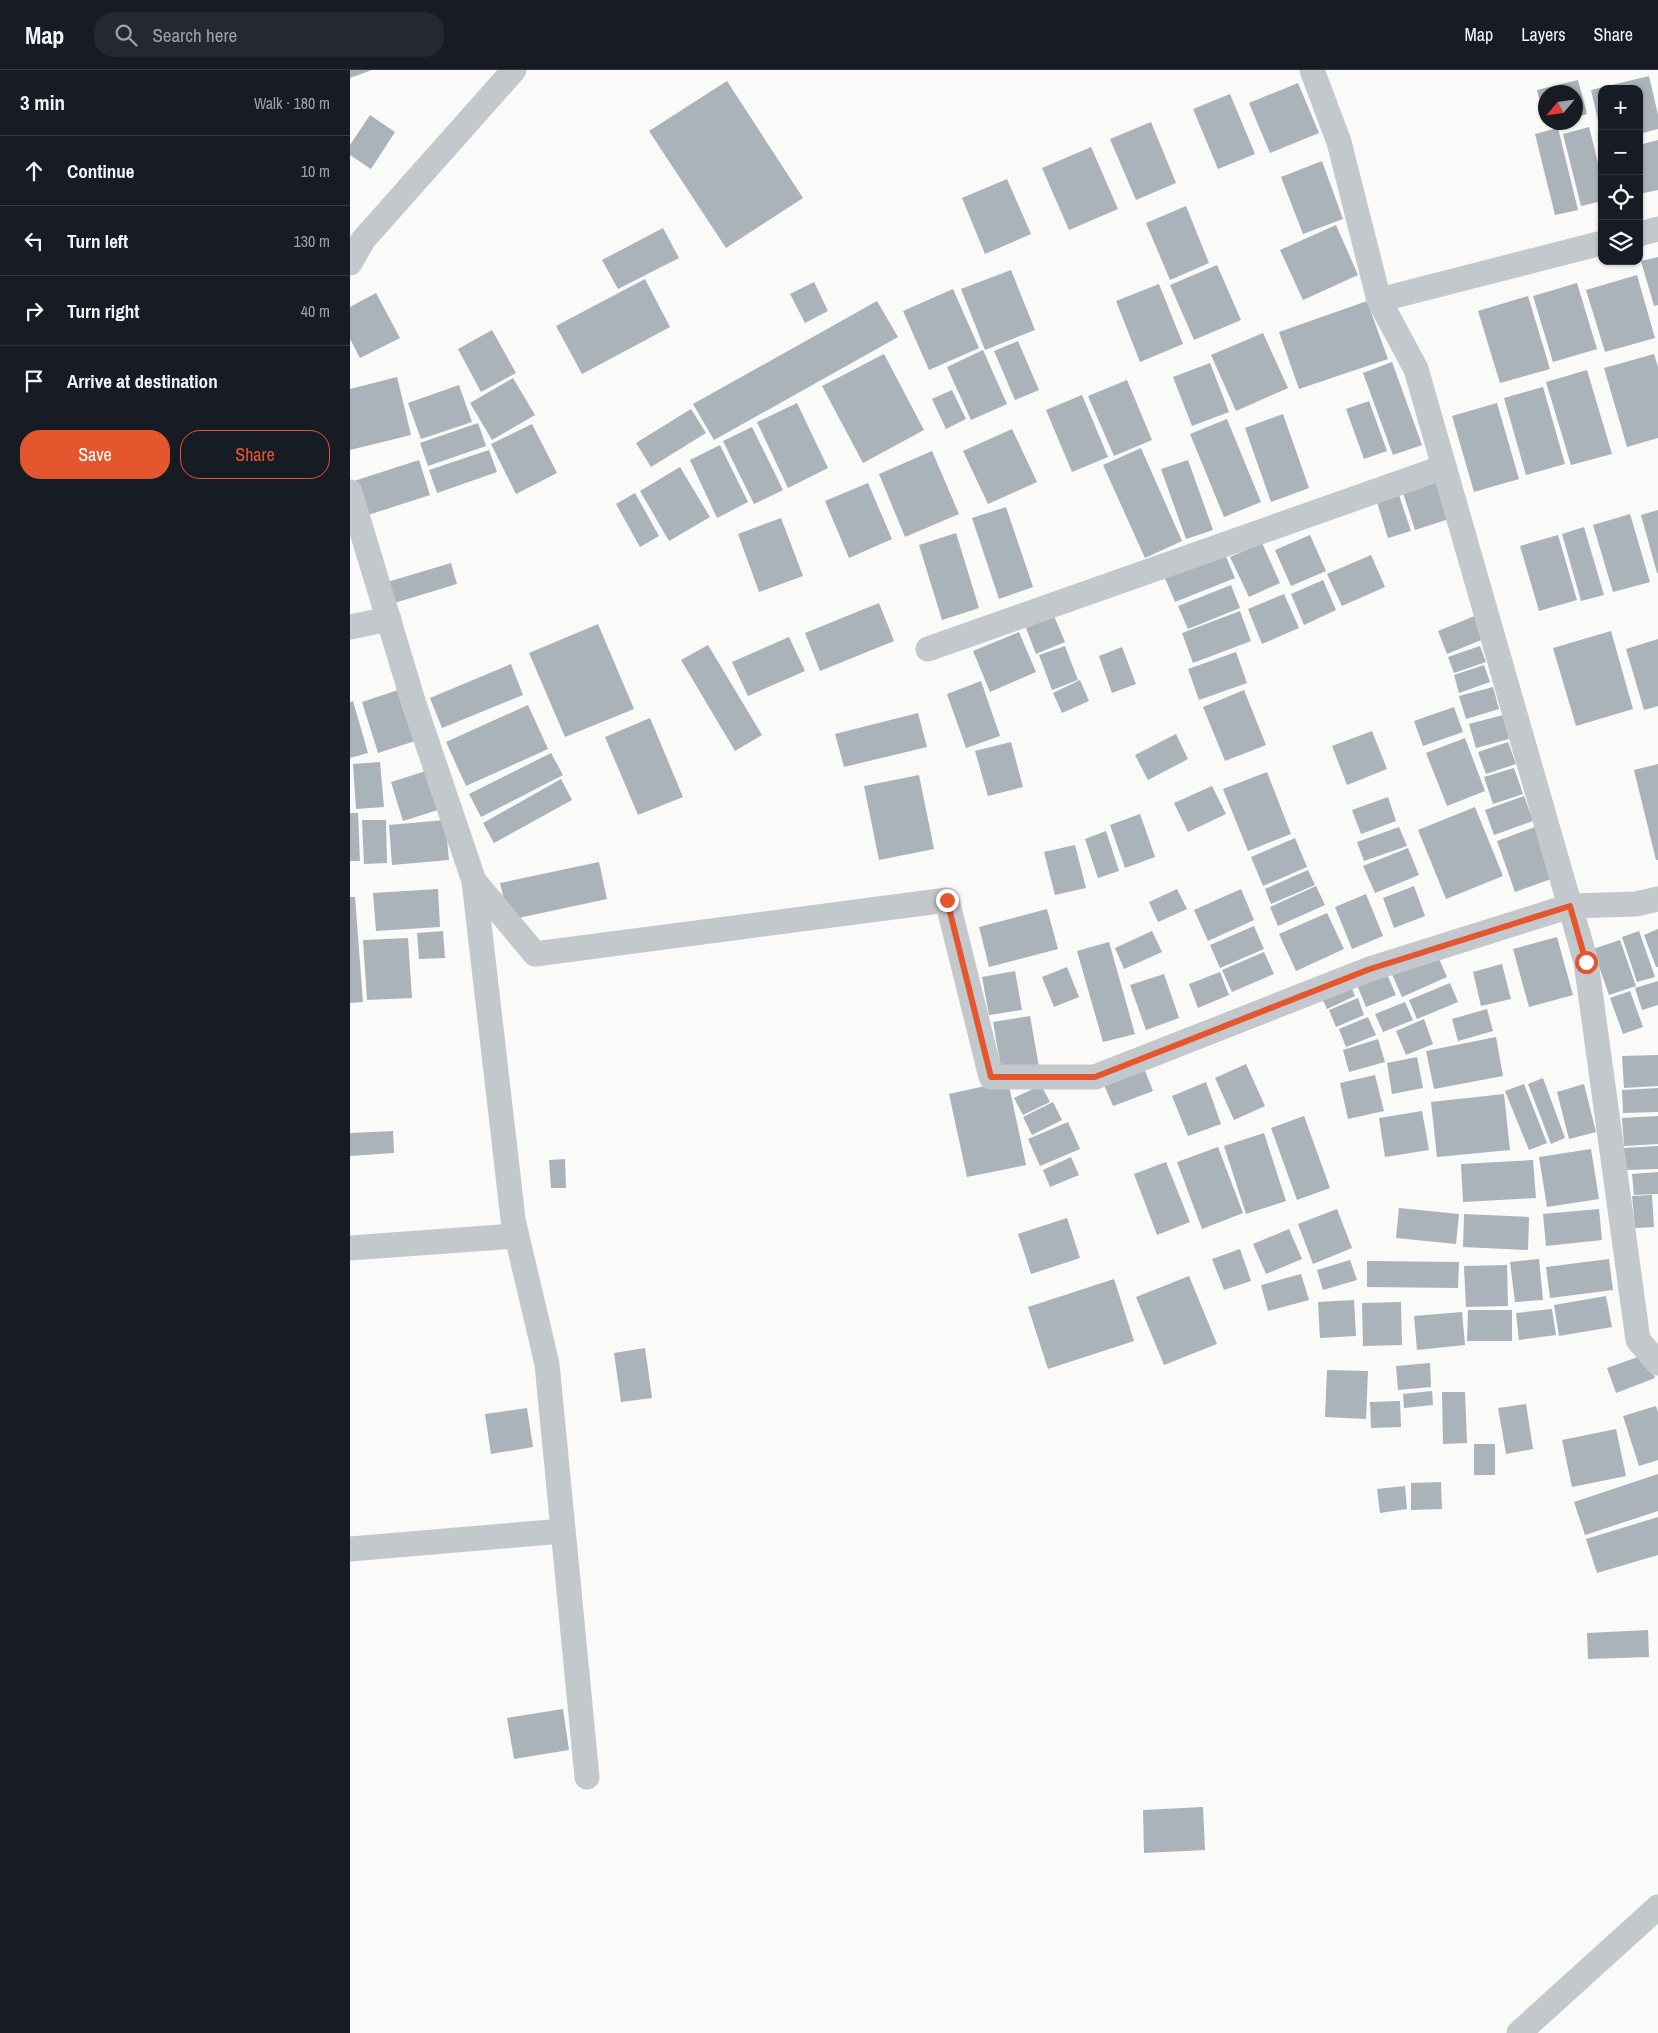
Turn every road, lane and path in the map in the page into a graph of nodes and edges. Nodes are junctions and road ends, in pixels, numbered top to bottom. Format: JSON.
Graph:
{"nodes":[{"id":1,"x":514,"y":70,"type":"edge"},
{"id":2,"x":1312,"y":70,"type":"edge"},
{"id":3,"x":1658,"y":229,"type":"edge"},
{"id":4,"x":1643,"y":233,"type":"edge"},
{"id":5,"x":1598,"y":244,"type":"edge"},
{"id":6,"x":350,"y":263,"type":"edge"},
{"id":7,"x":1379,"y":300,"type":"junction"},
{"id":8,"x":1444,"y":467,"type":"junction"},
{"id":9,"x":350,"y":492,"type":"edge"},
{"id":10,"x":389,"y":618,"type":"junction"},
{"id":11,"x":350,"y":627,"type":"edge"},
{"id":12,"x":928,"y":648,"type":"dead end"},
{"id":13,"x":474,"y":881,"type":"junction"},
{"id":14,"x":1658,"y":899,"type":"edge"},
{"id":15,"x":1570,"y":906,"type":"junction"},
{"id":16,"x":514,"y":1224,"type":"junction"},
{"id":17,"x":350,"y":1248,"type":"edge"},
{"id":18,"x":1658,"y":1363,"type":"edge"},
{"id":19,"x":563,"y":1531,"type":"junction"},
{"id":20,"x":350,"y":1549,"type":"edge"},
{"id":21,"x":587,"y":1777,"type":"dead end"},
{"id":22,"x":1658,"y":1906,"type":"edge"},
{"id":23,"x":1519,"y":2033,"type":"edge"}],
"edges":[{"from":1,"to":6,"type":"street"},
{"from":2,"to":7,"type":"street"},
{"from":3,"to":4,"type":"street"},
{"from":5,"to":7,"type":"street"},
{"from":7,"to":8,"type":"street"},
{"from":8,"to":12,"type":"street"},
{"from":8,"to":15,"type":"street"},
{"from":9,"to":10,"type":"street"},
{"from":10,"to":11,"type":"street"},
{"from":10,"to":13,"type":"street"},
{"from":13,"to":15,"type":"street"},
{"from":13,"to":16,"type":"street"},
{"from":14,"to":15,"type":"street"},
{"from":15,"to":18,"type":"street"},
{"from":16,"to":17,"type":"street"},
{"from":16,"to":19,"type":"street"},
{"from":19,"to":20,"type":"street"},
{"from":19,"to":21,"type":"street"},
{"from":22,"to":23,"type":"street"}]}
